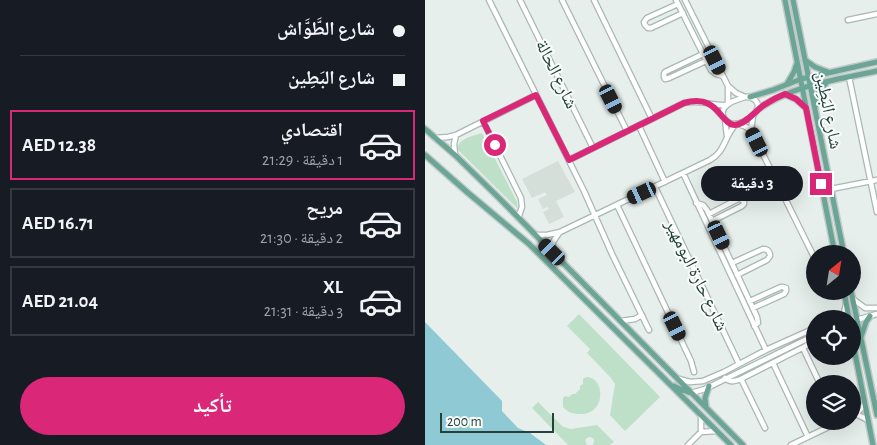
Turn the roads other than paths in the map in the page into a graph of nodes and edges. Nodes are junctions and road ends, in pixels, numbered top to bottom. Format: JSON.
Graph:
{"nodes":[{"id":1,"x":489,"y":0,"type":"edge"},
{"id":2,"x":520,"y":0,"type":"edge"},
{"id":3,"x":562,"y":0,"type":"edge"},
{"id":4,"x":593,"y":0,"type":"edge"},
{"id":5,"x":685,"y":0,"type":"edge"},
{"id":6,"x":785,"y":0,"type":"edge"},
{"id":7,"x":798,"y":0,"type":"edge"},
{"id":8,"x":677,"y":2,"type":"edge"},
{"id":9,"x":794,"y":3,"type":"edge"},
{"id":10,"x":683,"y":14,"type":"junction"},
{"id":11,"x":877,"y":14,"type":"edge"},
{"id":12,"x":848,"y":20,"type":"dead end"},
{"id":13,"x":703,"y":54,"type":"junction"},
{"id":14,"x":797,"y":60,"type":"junction"},
{"id":15,"x":805,"y":60,"type":"junction"},
{"id":16,"x":689,"y":61,"type":"junction"},
{"id":17,"x":706,"y":61,"type":"junction"},
{"id":18,"x":877,"y":62,"type":"edge"},
{"id":19,"x":692,"y":68,"type":"junction"},
{"id":20,"x":877,"y":71,"type":"edge"},
{"id":21,"x":829,"y":72,"type":"junction"},
{"id":22,"x":723,"y":76,"type":"junction"},
{"id":23,"x":809,"y":77,"type":"junction"},
{"id":24,"x":849,"y":77,"type":"junction"},
{"id":25,"x":801,"y":80,"type":"junction"},
{"id":26,"x":828,"y":82,"type":"junction"},
{"id":27,"x":787,"y":85,"type":"junction"},
{"id":28,"x":728,"y":86,"type":"junction"},
{"id":29,"x":810,"y":86,"type":"junction"},
{"id":30,"x":802,"y":88,"type":"junction"},
{"id":31,"x":785,"y":94,"type":"junction"},
{"id":32,"x":536,"y":95,"type":"junction"},
{"id":33,"x":748,"y":97,"type":"junction"},
{"id":34,"x":712,"y":105,"type":"junction"},
{"id":35,"x":728,"y":105,"type":"junction"},
{"id":36,"x":806,"y":108,"type":"junction"},
{"id":37,"x":757,"y":110,"type":"junction"},
{"id":38,"x":815,"y":110,"type":"junction"},
{"id":39,"x":753,"y":116,"type":"junction"},
{"id":40,"x":724,"y":118,"type":"junction"},
{"id":41,"x":652,"y":119,"type":"junction"},
{"id":42,"x":483,"y":121,"type":"junction"},
{"id":43,"x":737,"y":124,"type":"junction"},
{"id":44,"x":639,"y":126,"type":"junction"},
{"id":45,"x":425,"y":129,"type":"edge"},
{"id":46,"x":751,"y":130,"type":"junction"},
{"id":47,"x":627,"y":132,"type":"junction"},
{"id":48,"x":456,"y":135,"type":"junction"},
{"id":49,"x":727,"y":136,"type":"junction"},
{"id":50,"x":435,"y":138,"type":"junction"},
{"id":51,"x":593,"y":148,"type":"junction"},
{"id":52,"x":425,"y":155,"type":"edge"},
{"id":53,"x":455,"y":155,"type":"junction"},
{"id":54,"x":569,"y":160,"type":"junction"},
{"id":55,"x":683,"y":173,"type":"junction"},
{"id":56,"x":877,"y":180,"type":"edge"},
{"id":57,"x":871,"y":181,"type":"junction"},
{"id":58,"x":665,"y":182,"type":"junction"},
{"id":59,"x":655,"y":187,"type":"junction"},
{"id":60,"x":831,"y":189,"type":"junction"},
{"id":61,"x":696,"y":202,"type":"junction"},
{"id":62,"x":617,"y":205,"type":"junction"},
{"id":63,"x":877,"y":212,"type":"edge"},
{"id":64,"x":709,"y":214,"type":"junction"},
{"id":65,"x":595,"y":215,"type":"junction"},
{"id":66,"x":518,"y":218,"type":"junction"},
{"id":67,"x":712,"y":221,"type":"junction"},
{"id":68,"x":560,"y":232,"type":"junction"},
{"id":69,"x":535,"y":235,"type":"junction"},
{"id":70,"x":808,"y":245,"type":"edge"},
{"id":71,"x":833,"y":245,"type":"edge"},
{"id":72,"x":842,"y":245,"type":"edge"},
{"id":73,"x":552,"y":252,"type":"junction"},
{"id":74,"x":732,"y":263,"type":"junction"},
{"id":75,"x":737,"y":275,"type":"junction"},
{"id":76,"x":846,"y":300,"type":"edge"},
{"id":77,"x":854,"y":300,"type":"edge"},
{"id":78,"x":750,"y":301,"type":"junction"},
{"id":79,"x":847,"y":304,"type":"junction"},
{"id":80,"x":753,"y":308,"type":"junction"},
{"id":81,"x":877,"y":308,"type":"edge"},
{"id":82,"x":844,"y":310,"type":"edge"},
{"id":83,"x":848,"y":310,"type":"edge"},
{"id":84,"x":877,"y":314,"type":"edge"},
{"id":85,"x":642,"y":315,"type":"junction"},
{"id":86,"x":869,"y":316,"type":"junction"},
{"id":87,"x":635,"y":319,"type":"junction"},
{"id":88,"x":861,"y":319,"type":"edge"},
{"id":89,"x":621,"y":322,"type":"junction"},
{"id":90,"x":754,"y":326,"type":"junction"},
{"id":91,"x":649,"y":330,"type":"dead end"},
{"id":92,"x":632,"y":332,"type":"junction"},
{"id":93,"x":806,"y":332,"type":"edge"},
{"id":94,"x":861,"y":337,"type":"joint"},
{"id":95,"x":806,"y":339,"type":"edge"},
{"id":96,"x":806,"y":346,"type":"edge"},
{"id":97,"x":803,"y":348,"type":"junction"},
{"id":98,"x":766,"y":350,"type":"junction"},
{"id":99,"x":764,"y":359,"type":"junction"},
{"id":100,"x":773,"y":363,"type":"junction"},
{"id":101,"x":739,"y":364,"type":"junction"},
{"id":102,"x":857,"y":365,"type":"edge"},
{"id":103,"x":694,"y":372,"type":"dead end"},
{"id":104,"x":724,"y":372,"type":"junction"},
{"id":105,"x":816,"y":375,"type":"edge"},
{"id":106,"x":677,"y":378,"type":"junction"},
{"id":107,"x":725,"y":378,"type":"junction"},
{"id":108,"x":741,"y":379,"type":"junction"},
{"id":109,"x":666,"y":380,"type":"junction"},
{"id":110,"x":709,"y":386,"type":"junction"},
{"id":111,"x":691,"y":393,"type":"junction"},
{"id":112,"x":865,"y":404,"type":"junction"},
{"id":113,"x":706,"y":407,"type":"junction"},
{"id":114,"x":861,"y":408,"type":"edge"},
{"id":115,"x":877,"y":415,"type":"edge"},
{"id":116,"x":701,"y":416,"type":"junction"},
{"id":117,"x":861,"y":418,"type":"edge"},
{"id":118,"x":868,"y":420,"type":"junction"},
{"id":119,"x":765,"y":428,"type":"dead end"},
{"id":120,"x":822,"y":430,"type":"edge"},
{"id":121,"x":717,"y":431,"type":"junction"},
{"id":122,"x":701,"y":432,"type":"junction"},
{"id":123,"x":808,"y":437,"type":"junction"},
{"id":124,"x":688,"y":445,"type":"edge"},
{"id":125,"x":727,"y":445,"type":"edge"},
{"id":126,"x":731,"y":445,"type":"edge"},
{"id":127,"x":743,"y":445,"type":"edge"},
{"id":128,"x":791,"y":445,"type":"edge"},
{"id":129,"x":873,"y":445,"type":"edge"}],
"edges":[{"from":1,"to":32,"type":"street"},
{"from":2,"to":51,"type":"street","name":"شارع الحالة"},
{"from":3,"to":47,"type":"street"},
{"from":4,"to":41,"type":"street"},
{"from":5,"to":22,"type":"street"},
{"from":6,"to":14,"type":"main road","name":"شارع البَطِين"},
{"from":7,"to":9,"type":"street"},
{"from":8,"to":10,"type":"street"},
{"from":8,"to":10,"type":"street"},
{"from":9,"to":15,"type":"main road","name":"شارع البَطِين"},
{"from":10,"to":13,"type":"street"},
{"from":11,"to":12,"type":"street"},
{"from":13,"to":16,"type":"street"},
{"from":13,"to":17,"type":"street"},
{"from":14,"to":25,"type":"main road","name":"شارع البَطِين"},
{"from":14,"to":27,"type":"main road"},
{"from":15,"to":21,"type":"main road"},
{"from":15,"to":23,"type":"main road","name":"شارع البَطِين"},
{"from":16,"to":19,"type":"street"},
{"from":16,"to":19,"type":"street"},
{"from":17,"to":19,"type":"street"},
{"from":17,"to":22,"type":"street"},
{"from":18,"to":21,"type":"main road"},
{"from":20,"to":24,"type":"main road"},
{"from":21,"to":23,"type":"main road"},
{"from":22,"to":28,"type":"street"},
{"from":23,"to":25,"type":"main road"},
{"from":23,"to":29,"type":"main road","name":"شارع البَطِين"},
{"from":24,"to":26,"type":"main road"},
{"from":24,"to":57,"type":"street"},
{"from":25,"to":27,"type":"main road"},
{"from":25,"to":30,"type":"main road","name":"شارع البَطِين"},
{"from":26,"to":29,"type":"main road"},
{"from":26,"to":38,"type":"main road"},
{"from":27,"to":33,"type":"main road"},
{"from":28,"to":33,"type":"street"},
{"from":28,"to":35,"type":"street"},
{"from":29,"to":30,"type":"main road"},
{"from":29,"to":38,"type":"main road","name":"شارع البَطِين"},
{"from":30,"to":31,"type":"main road"},
{"from":30,"to":36,"type":"main road","name":"شارع البَطِين"},
{"from":31,"to":36,"type":"main road"},
{"from":31,"to":37,"type":"main road"},
{"from":32,"to":42,"type":"street"},
{"from":32,"to":54,"type":"street"},
{"from":33,"to":35,"type":"street"},
{"from":33,"to":37,"type":"street"},
{"from":34,"to":35,"type":"street"},
{"from":34,"to":40,"type":"street"},
{"from":34,"to":41,"type":"street"},
{"from":35,"to":40,"type":"street"},
{"from":36,"to":71,"type":"main road","name":"شارع البَطِين"},
{"from":37,"to":39,"type":"street"},
{"from":38,"to":60,"type":"main road","name":"شارع البَطِين"},
{"from":39,"to":43,"type":"street"},
{"from":39,"to":46,"type":"street"},
{"from":40,"to":43,"type":"street"},
{"from":40,"to":49,"type":"street"},
{"from":41,"to":44,"type":"street"},
{"from":42,"to":48,"type":"street"},
{"from":42,"to":66,"type":"street"},
{"from":43,"to":46,"type":"street"},
{"from":43,"to":49,"type":"street"},
{"from":44,"to":47,"type":"street"},
{"from":44,"to":58,"type":"street"},
{"from":45,"to":50,"type":"main road"},
{"from":46,"to":70,"type":"street"},
{"from":47,"to":51,"type":"street"},
{"from":48,"to":50,"type":"street"},
{"from":48,"to":53,"type":"street"},
{"from":49,"to":55,"type":"street"},
{"from":50,"to":53,"type":"main road"},
{"from":51,"to":54,"type":"street"},
{"from":52,"to":109,"type":"main road"},
{"from":53,"to":66,"type":"main road"},
{"from":54,"to":65,"type":"street"},
{"from":55,"to":58,"type":"street"},
{"from":55,"to":61,"type":"street"},
{"from":56,"to":57,"type":"street"},
{"from":57,"to":60,"type":"street"},
{"from":57,"to":63,"type":"street"},
{"from":58,"to":59,"type":"street"},
{"from":59,"to":62,"type":"street"},
{"from":59,"to":101,"type":"street","name":"شارع حارة البومهير"},
{"from":60,"to":72,"type":"main road","name":"شارع البَطِين"},
{"from":61,"to":64,"type":"street"},
{"from":61,"to":90,"type":"street"},
{"from":62,"to":65,"type":"street"},
{"from":62,"to":103,"type":"street"},
{"from":64,"to":67,"type":"street"},
{"from":64,"to":67,"type":"street"},
{"from":65,"to":68,"type":"street"},
{"from":65,"to":85,"type":"street"},
{"from":66,"to":69,"type":"main road"},
{"from":67,"to":74,"type":"street"},
{"from":68,"to":69,"type":"street"},
{"from":68,"to":73,"type":"street"},
{"from":69,"to":73,"type":"main road"},
{"from":73,"to":89,"type":"main road"},
{"from":74,"to":75,"type":"street"},
{"from":74,"to":75,"type":"street"},
{"from":75,"to":78,"type":"street"},
{"from":76,"to":79,"type":"main road"},
{"from":77,"to":81,"type":"street"},
{"from":78,"to":80,"type":"street"},
{"from":78,"to":80,"type":"street"},
{"from":79,"to":82,"type":"street"},
{"from":79,"to":83,"type":"main road"},
{"from":80,"to":90,"type":"street"},
{"from":84,"to":86,"type":"street"},
{"from":85,"to":87,"type":"street"},
{"from":85,"to":91,"type":"street"},
{"from":86,"to":88,"type":"street"},
{"from":86,"to":94,"type":"main road"},
{"from":87,"to":89,"type":"street"},
{"from":87,"to":92,"type":"street"},
{"from":89,"to":92,"type":"main road"},
{"from":90,"to":98,"type":"street"},
{"from":92,"to":106,"type":"main road"},
{"from":93,"to":98,"type":"street"},
{"from":94,"to":115,"type":"main road"},
{"from":95,"to":99,"type":"street"},
{"from":96,"to":97,"type":"street"},
{"from":97,"to":100,"type":"street"},
{"from":97,"to":105,"type":"street"},
{"from":98,"to":99,"type":"street"},
{"from":98,"to":101,"type":"street"},
{"from":99,"to":107,"type":"street"},
{"from":100,"to":108,"type":"street"},
{"from":100,"to":123,"type":"street"},
{"from":101,"to":104,"type":"street"},
{"from":102,"to":112,"type":"main road"},
{"from":104,"to":106,"type":"street"},
{"from":104,"to":107,"type":"street"},
{"from":106,"to":111,"type":"main road"},
{"from":107,"to":108,"type":"street"},
{"from":107,"to":110,"type":"street"},
{"from":108,"to":119,"type":"street"},
{"from":109,"to":111,"type":"main road"},
{"from":109,"to":116,"type":"main road"},
{"from":110,"to":111,"type":"street"},
{"from":110,"to":113,"type":"main road"},
{"from":111,"to":113,"type":"main road"},
{"from":112,"to":114,"type":"street"},
{"from":112,"to":118,"type":"main road"},
{"from":113,"to":127,"type":"main road"},
{"from":116,"to":121,"type":"main road"},
{"from":116,"to":122,"type":"street"},
{"from":117,"to":118,"type":"street"},
{"from":118,"to":129,"type":"main road"},
{"from":120,"to":123,"type":"street"},
{"from":121,"to":122,"type":"street"},
{"from":121,"to":125,"type":"main road"},
{"from":121,"to":126,"type":"main road"},
{"from":122,"to":124,"type":"street"},
{"from":123,"to":128,"type":"street"}]}
